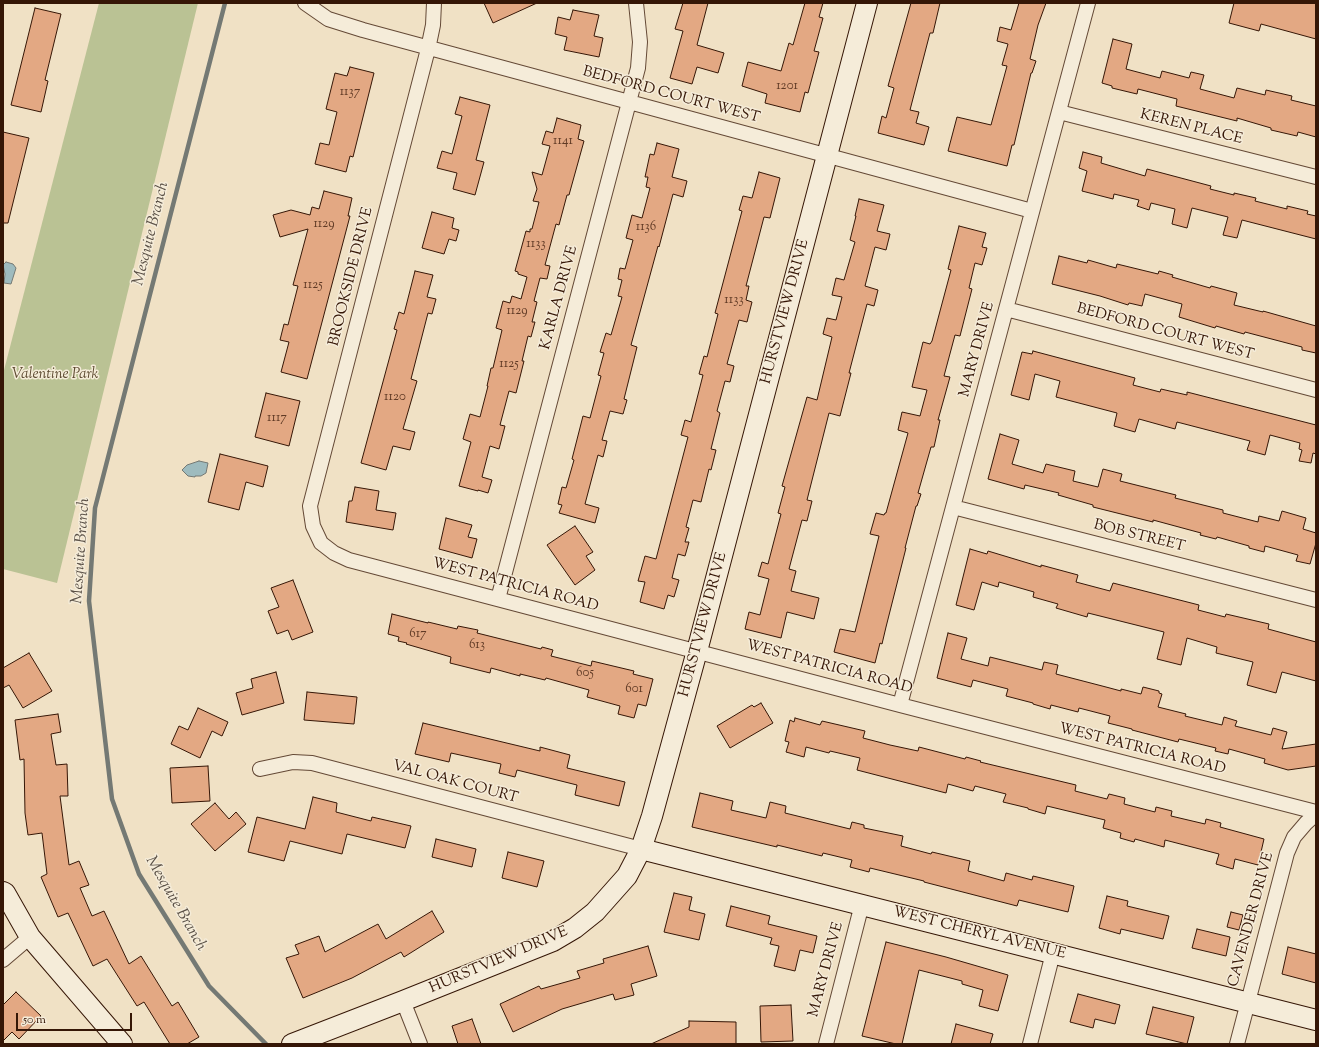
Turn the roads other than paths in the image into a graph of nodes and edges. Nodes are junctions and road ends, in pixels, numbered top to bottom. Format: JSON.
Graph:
{"nodes":[{"id":1,"x":305,"y":3,"type":"edge"},
{"id":2,"x":434,"y":3,"type":"edge"},
{"id":3,"x":636,"y":3,"type":"edge"},
{"id":4,"x":867,"y":3,"type":"edge"},
{"id":5,"x":1088,"y":3,"type":"edge"},
{"id":6,"x":428,"y":49,"type":"junction"},
{"id":7,"x":630,"y":102,"type":"junction"},
{"id":8,"x":1059,"y":112,"type":"junction"},
{"id":9,"x":826,"y":156,"type":"junction"},
{"id":10,"x":1316,"y":177,"type":"edge"},
{"id":11,"x":1032,"y":211,"type":"junction"},
{"id":12,"x":1006,"y":309,"type":"junction"},
{"id":13,"x":1316,"y":390,"type":"edge"},
{"id":14,"x":954,"y":507,"type":"junction"},
{"id":15,"x":334,"y":553,"type":"joint"},
{"id":16,"x":498,"y":599,"type":"junction"},
{"id":17,"x":1316,"y":600,"type":"edge"},
{"id":18,"x":697,"y":651,"type":"junction"},
{"id":19,"x":900,"y":705,"type":"junction"},
{"id":20,"x":260,"y":769,"type":"dead end"},
{"id":21,"x":1316,"y":813,"type":"edge"},
{"id":22,"x":641,"y":849,"type":"junction"},
{"id":23,"x":4,"y":890,"type":"edge"},
{"id":24,"x":862,"y":904,"type":"junction"},
{"id":25,"x":30,"y":937,"type":"junction"},
{"id":26,"x":1053,"y":953,"type":"junction"},
{"id":27,"x":3,"y":960,"type":"edge"},
{"id":28,"x":403,"y":1001,"type":"junction"},
{"id":29,"x":1248,"y":1003,"type":"junction"},
{"id":30,"x":1316,"y":1020,"type":"edge"},
{"id":31,"x":122,"y":1044,"type":"edge"},
{"id":32,"x":292,"y":1044,"type":"edge"},
{"id":33,"x":420,"y":1044,"type":"edge"},
{"id":34,"x":826,"y":1044,"type":"edge"},
{"id":35,"x":1030,"y":1044,"type":"edge"},
{"id":36,"x":1237,"y":1044,"type":"edge"}],
"edges":[{"from":1,"to":6,"type":"street","name":"BEDFORD COURT WEST"},
{"from":2,"to":6,"type":"street","name":"BROOKSIDE DRIVE"},
{"from":3,"to":7,"type":"street","name":"KARLA DRIVE"},
{"from":4,"to":9,"type":"street","name":"HURSTVIEW DRIVE"},
{"from":5,"to":8,"type":"street","name":"MARY DRIVE"},
{"from":6,"to":7,"type":"street","name":"BEDFORD COURT WEST"},
{"from":6,"to":15,"type":"street","name":"BROOKSIDE DRIVE"},
{"from":7,"to":9,"type":"street","name":"BEDFORD COURT WEST"},
{"from":7,"to":16,"type":"street","name":"KARLA DRIVE"},
{"from":8,"to":10,"type":"street","name":"KEREN PLACE"},
{"from":8,"to":11,"type":"street","name":"MARY DRIVE"},
{"from":9,"to":11,"type":"street","name":"BEDFORD COURT WEST"},
{"from":9,"to":18,"type":"street","name":"HURSTVIEW DRIVE"},
{"from":11,"to":12,"type":"street","name":"MARY DRIVE"},
{"from":12,"to":13,"type":"street","name":"BEDFORD COURT WEST"},
{"from":12,"to":14,"type":"street","name":"MARY DRIVE"},
{"from":14,"to":17,"type":"street","name":"BOB STREET"},
{"from":14,"to":19,"type":"street","name":"MARY DRIVE"},
{"from":15,"to":16,"type":"street","name":"WEST PATRICIA ROAD"},
{"from":16,"to":18,"type":"street","name":"WEST PATRICIA ROAD"},
{"from":18,"to":19,"type":"street","name":"WEST PATRICIA ROAD"},
{"from":18,"to":22,"type":"street","name":"HURSTVIEW DRIVE"},
{"from":19,"to":21,"type":"street","name":"WEST PATRICIA ROAD"},
{"from":20,"to":22,"type":"street","name":"VAL OAK COURT"},
{"from":21,"to":29,"type":"street","name":"CAVENDER DRIVE"},
{"from":22,"to":24,"type":"street","name":"WEST CHERYL AVENUE"},
{"from":22,"to":28,"type":"street","name":"HURSTVIEW DRIVE"},
{"from":23,"to":25,"type":"street"},
{"from":24,"to":26,"type":"street","name":"WEST CHERYL AVENUE"},
{"from":24,"to":34,"type":"street","name":"MARY DRIVE"},
{"from":25,"to":27,"type":"street"},
{"from":25,"to":31,"type":"street"},
{"from":26,"to":29,"type":"street","name":"WEST CHERYL AVENUE"},
{"from":26,"to":35,"type":"street"},
{"from":28,"to":32,"type":"street","name":"HURSTVIEW DRIVE"},
{"from":28,"to":33,"type":"street"},
{"from":29,"to":30,"type":"street","name":"WEST CHERYL AVENUE"},
{"from":29,"to":36,"type":"street","name":"CAVENDER DRIVE"}]}
